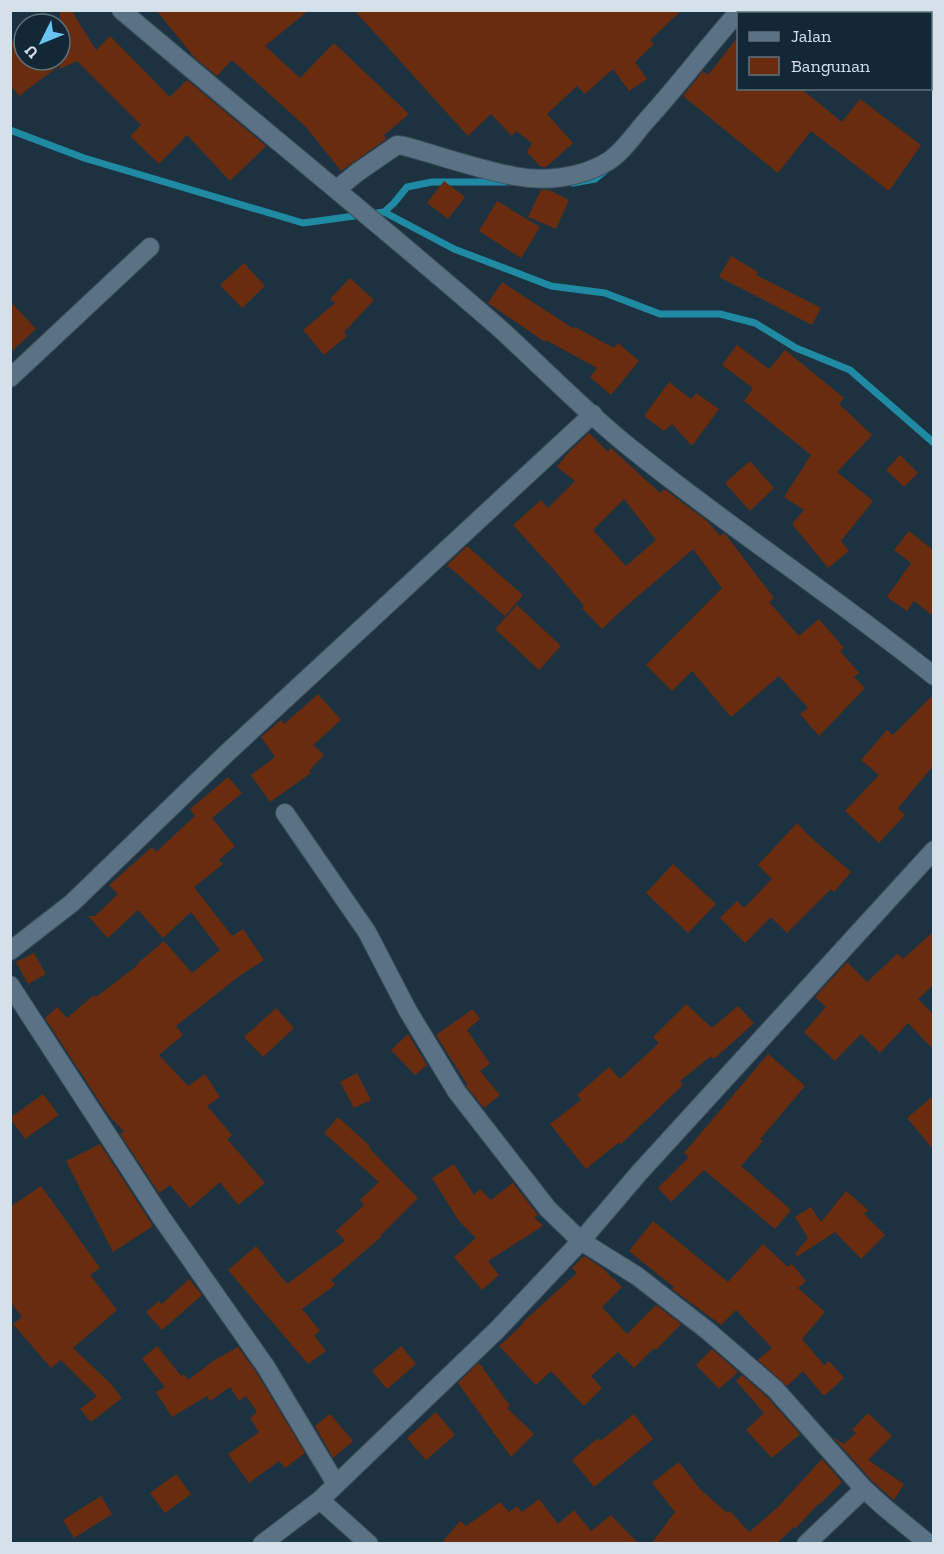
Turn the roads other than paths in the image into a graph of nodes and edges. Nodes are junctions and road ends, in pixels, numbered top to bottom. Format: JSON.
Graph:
{"nodes":[{"id":1,"x":121,"y":10,"type":"edge"},
{"id":2,"x":737,"y":13,"type":"edge"},
{"id":3,"x":337,"y":189,"type":"junction"},
{"id":4,"x":150,"y":247,"type":"dead end"},
{"id":5,"x":10,"y":378,"type":"edge"},
{"id":6,"x":593,"y":414,"type":"junction"},
{"id":7,"x":933,"y":676,"type":"edge"},
{"id":8,"x":285,"y":813,"type":"dead end"},
{"id":9,"x":933,"y":850,"type":"edge"},
{"id":10,"x":10,"y":951,"type":"edge"},
{"id":11,"x":10,"y":986,"type":"edge"},
{"id":12,"x":581,"y":1241,"type":"junction"},
{"id":13,"x":336,"y":1484,"type":"junction"},
{"id":14,"x":864,"y":1489,"type":"junction"},
{"id":15,"x":320,"y":1500,"type":"junction"},
{"id":16,"x":262,"y":1544,"type":"edge"},
{"id":17,"x":369,"y":1544,"type":"edge"},
{"id":18,"x":806,"y":1544,"type":"edge"},
{"id":19,"x":929,"y":1544,"type":"edge"}],
"edges":[{"from":1,"to":3,"type":"street"},
{"from":2,"to":3,"type":"street"},
{"from":3,"to":6,"type":"street"},
{"from":4,"to":5,"type":"street"},
{"from":6,"to":7,"type":"street"},
{"from":6,"to":10,"type":"street"},
{"from":8,"to":12,"type":"street"},
{"from":9,"to":12,"type":"street"},
{"from":11,"to":13,"type":"street"},
{"from":12,"to":13,"type":"street"},
{"from":12,"to":14,"type":"street"},
{"from":13,"to":15,"type":"street"},
{"from":14,"to":18,"type":"street"},
{"from":14,"to":19,"type":"street"},
{"from":15,"to":16,"type":"street"},
{"from":15,"to":17,"type":"street"}]}
